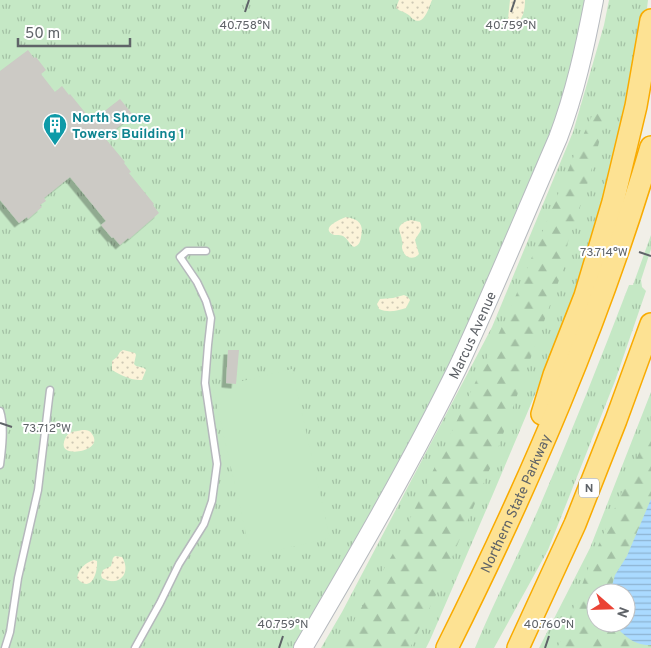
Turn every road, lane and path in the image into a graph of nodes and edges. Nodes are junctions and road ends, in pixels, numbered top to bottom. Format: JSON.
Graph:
{"nodes":[{"id":1,"x":594,"y":0,"type":"edge"},
{"id":2,"x":651,"y":20,"type":"edge"},
{"id":3,"x":651,"y":147,"type":"edge"},
{"id":4,"x":206,"y":251,"type":"dead end"},
{"id":5,"x":651,"y":324,"type":"edge"},
{"id":6,"x":50,"y":390,"type":"dead end"},
{"id":7,"x":0,"y":411,"type":"edge"},
{"id":8,"x":1,"y":445,"type":"edge"},
{"id":9,"x":0,"y":465,"type":"edge"},
{"id":10,"x":515,"y":505,"type":"junction"},
{"id":11,"x":5,"y":648,"type":"edge"},
{"id":12,"x":134,"y":648,"type":"edge"},
{"id":13,"x":302,"y":648,"type":"edge"},
{"id":14,"x":447,"y":648,"type":"edge"},
{"id":15,"x":518,"y":648,"type":"edge"}],
"edges":[{"from":1,"to":13,"type":"main road","name":"Marcus Avenue"},
{"from":2,"to":10,"type":"highway"},
{"from":3,"to":10,"type":"highway","name":"Northern State Parkway"},
{"from":4,"to":12,"type":"lane"},
{"from":5,"to":15,"type":"highway","number":"N"},
{"from":6,"to":11,"type":"lane"},
{"from":7,"to":8,"type":"lane"},
{"from":8,"to":9,"type":"lane"},
{"from":10,"to":14,"type":"highway","name":"Northern State Parkway"}]}
